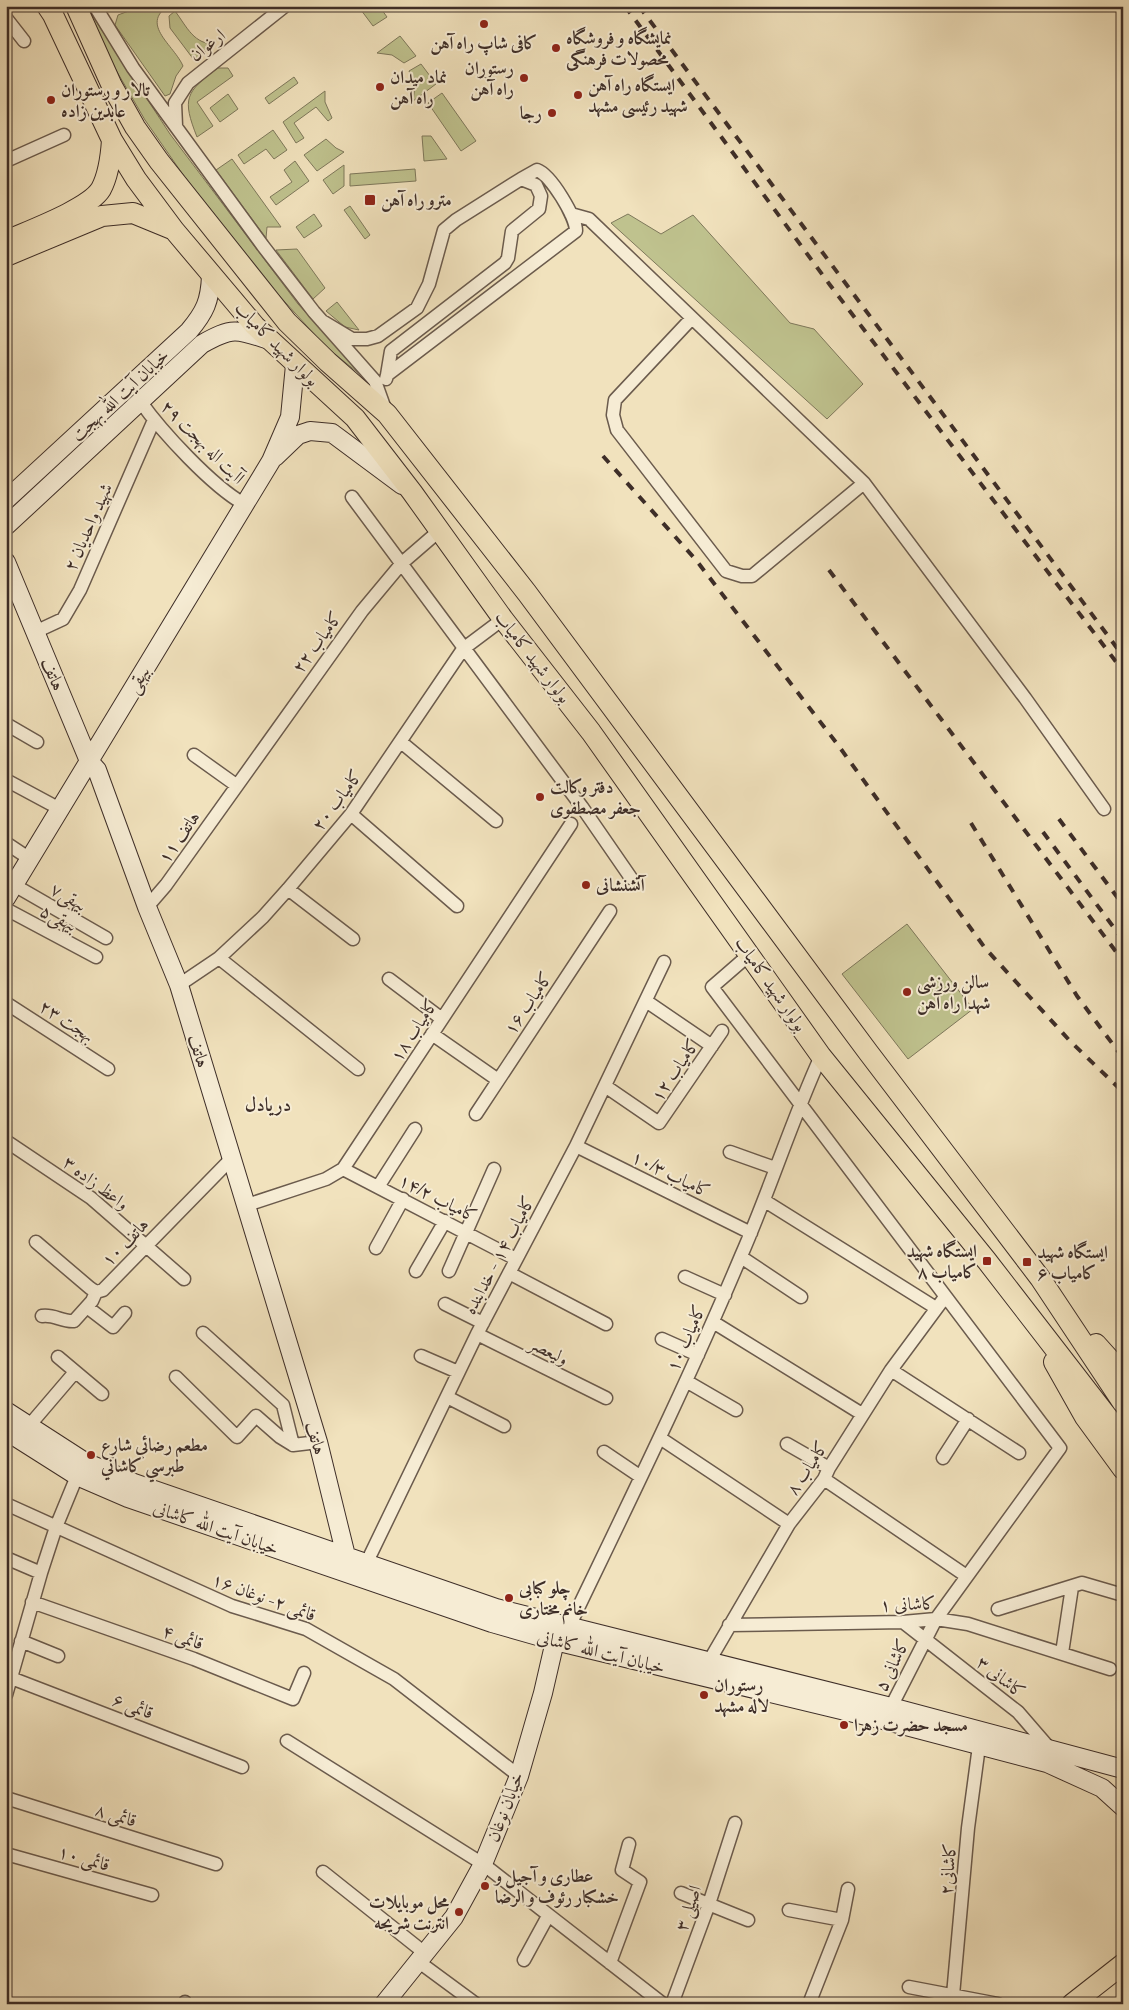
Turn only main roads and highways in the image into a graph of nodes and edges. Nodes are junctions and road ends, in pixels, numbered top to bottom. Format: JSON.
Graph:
{"nodes":[{"id":1,"x":47,"y":6,"type":"edge"},
{"id":2,"x":76,"y":6,"type":"edge"},
{"id":3,"x":112,"y":140,"type":"junction"},
{"id":4,"x":90,"y":199,"type":"junction"},
{"id":5,"x":102,"y":216,"type":"junction"},
{"id":6,"x":174,"y":230,"type":"junction"},
{"id":7,"x":6,"y":241,"type":"edge"},
{"id":8,"x":6,"y":256,"type":"edge"},
{"id":9,"x":211,"y":276,"type":"junction"},
{"id":10,"x":270,"y":340,"type":"junction"},
{"id":11,"x":295,"y":365,"type":"junction"},
{"id":12,"x":271,"y":460,"type":"junction"},
{"id":13,"x":412,"y":492,"type":"junction"},
{"id":14,"x":6,"y":500,"type":"edge"},
{"id":15,"x":6,"y":526,"type":"edge"},
{"id":16,"x":6,"y":562,"type":"edge"},
{"id":17,"x":617,"y":714,"type":"junction"},
{"id":18,"x":591,"y":732,"type":"junction"},
{"id":19,"x":89,"y":761,"type":"junction"},
{"id":20,"x":10,"y":892,"type":"edge"},
{"id":21,"x":1047,"y":1288,"type":"junction"},
{"id":22,"x":1025,"y":1310,"type":"junction"},
{"id":23,"x":1123,"y":1374,"type":"edge"},
{"id":24,"x":1123,"y":1403,"type":"edge"},
{"id":25,"x":6,"y":1411,"type":"edge"},
{"id":26,"x":6,"y":1431,"type":"edge"},
{"id":27,"x":1123,"y":1437,"type":"edge"},
{"id":28,"x":1123,"y":1469,"type":"edge"},
{"id":29,"x":343,"y":1563,"type":"junction"},
{"id":30,"x":555,"y":1641,"type":"junction"},
{"id":31,"x":1123,"y":1769,"type":"edge"},
{"id":32,"x":1123,"y":1807,"type":"edge"},
{"id":33,"x":1123,"y":1964,"type":"edge"},
{"id":34,"x":384,"y":2004,"type":"edge"},
{"id":35,"x":1072,"y":2004,"type":"edge"}],
"edges":[{"from":1,"to":3,"type":"main road","name":"بولوار شهید کامیاب"},
{"from":2,"to":17,"type":"main road","name":"بولوار شهید کامیاب"},
{"from":3,"to":4,"type":"main road"},
{"from":3,"to":6,"type":"main road","name":"بولوار شهید کامیاب"},
{"from":4,"to":5,"type":"main road"},
{"from":4,"to":7,"type":"main road"},
{"from":5,"to":6,"type":"main road"},
{"from":5,"to":8,"type":"main road"},
{"from":6,"to":9,"type":"main road","name":"بولوار شهید کامیاب"},
{"from":9,"to":10,"type":"main road","name":"بولوار شهید کامیاب"},
{"from":9,"to":14,"type":"main road","name":"خیابان آیت الله بهجت"},
{"from":10,"to":11,"type":"main road","name":"بولوار شهید کامیاب"},
{"from":10,"to":15,"type":"main road","name":"خیابان آیت الله بهجت"},
{"from":11,"to":12,"type":"main road"},
{"from":11,"to":13,"type":"main road","name":"بولوار شهید کامیاب"},
{"from":12,"to":13,"type":"main road"},
{"from":12,"to":19,"type":"main road","name":"بیهقی"},
{"from":13,"to":18,"type":"main road","name":"بولوار شهید کامیاب"},
{"from":16,"to":19,"type":"main road","name":"هاتف"},
{"from":17,"to":18,"type":"main road"},
{"from":17,"to":21,"type":"main road","name":"بولوار شهید کامیاب"},
{"from":18,"to":22,"type":"main road","name":"بولوار شهید کامیاب"},
{"from":19,"to":20,"type":"main road","name":"بیهقی"},
{"from":19,"to":29,"type":"main road","name":"هاتف"},
{"from":21,"to":23,"type":"main road"},
{"from":21,"to":24,"type":"main road"},
{"from":22,"to":27,"type":"main road"},
{"from":22,"to":28,"type":"main road"},
{"from":25,"to":29,"type":"main road","name":"خیابان آیت الله کاشانی"},
{"from":26,"to":29,"type":"main road","name":"خیابان آیت الله کاشانی"},
{"from":29,"to":30,"type":"main road","name":"خیابان آیت الله کاشانی"},
{"from":29,"to":31,"type":"main road","name":"خیابان آیت الله کاشانی"},
{"from":30,"to":32,"type":"main road","name":"خیابان آیت الله کاشانی"},
{"from":30,"to":34,"type":"main road","name":"خیابان نوغان"},
{"from":33,"to":35,"type":"main road"}]}
